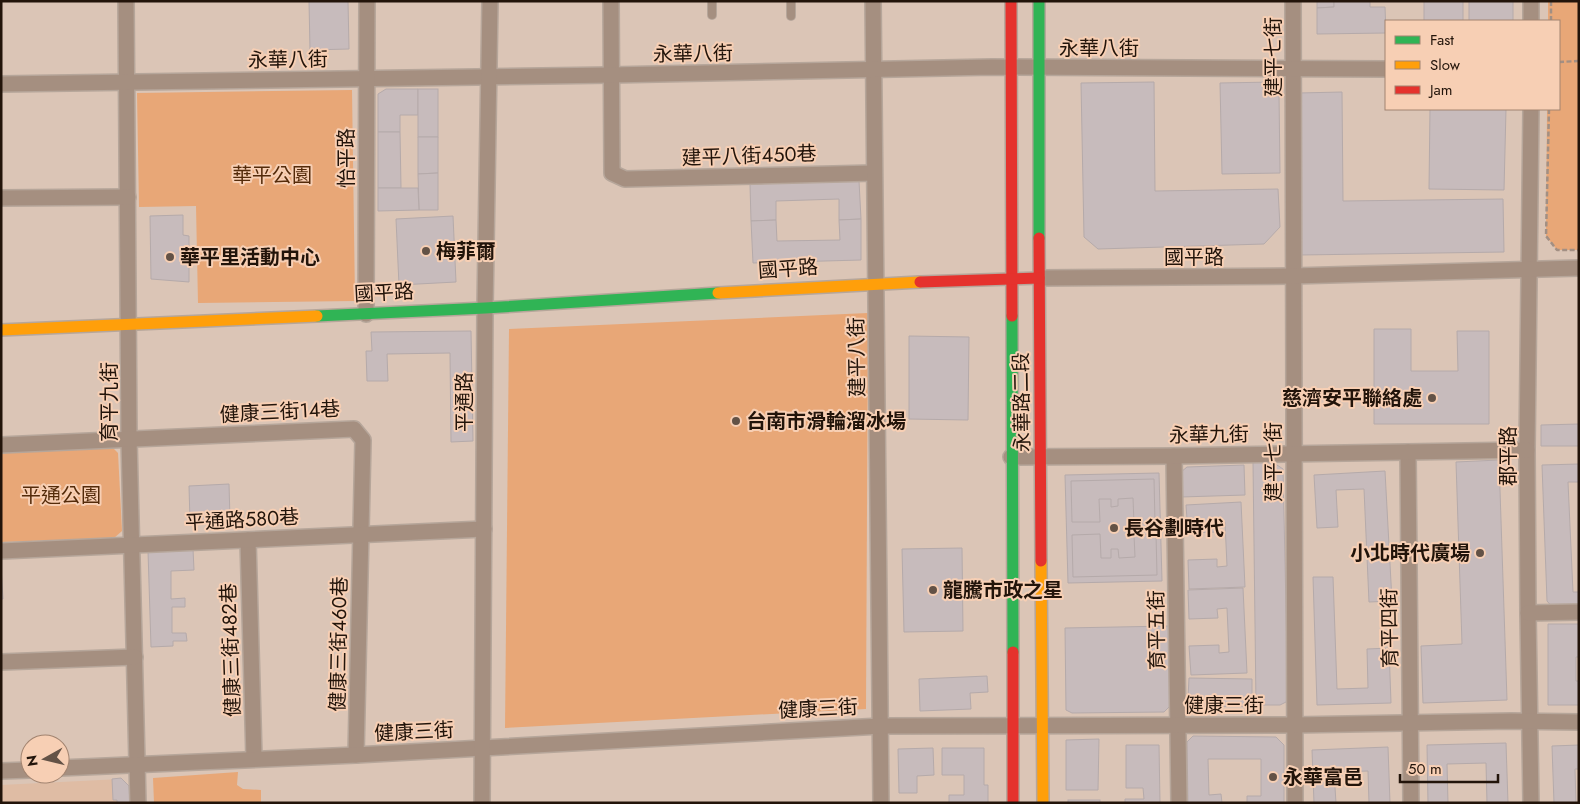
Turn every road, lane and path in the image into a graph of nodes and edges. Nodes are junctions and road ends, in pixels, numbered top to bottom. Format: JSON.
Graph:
{"nodes":[{"id":1,"x":126,"y":1,"type":"edge"},
{"id":2,"x":367,"y":1,"type":"edge"},
{"id":3,"x":490,"y":1,"type":"edge"},
{"id":4,"x":611,"y":1,"type":"edge"},
{"id":5,"x":712,"y":1,"type":"edge"},
{"id":6,"x":791,"y":1,"type":"edge"},
{"id":7,"x":873,"y":1,"type":"edge"},
{"id":8,"x":1011,"y":1,"type":"edge"},
{"id":9,"x":1039,"y":1,"type":"edge"},
{"id":10,"x":1293,"y":1,"type":"edge"},
{"id":11,"x":1531,"y":1,"type":"edge"},
{"id":12,"x":1550,"y":1,"type":"edge"},
{"id":13,"x":712,"y":15,"type":"dead end"},
{"id":14,"x":791,"y":16,"type":"dead end"},
{"id":15,"x":1531,"y":20,"type":"edge"},
{"id":16,"x":1550,"y":20,"type":"edge"},
{"id":17,"x":1579,"y":61,"type":"edge"},
{"id":18,"x":1560,"y":62,"type":"edge"},
{"id":19,"x":1010,"y":67,"type":"junction"},
{"id":20,"x":1040,"y":68,"type":"junction"},
{"id":21,"x":1385,"y":69,"type":"edge"},
{"id":22,"x":873,"y":70,"type":"junction"},
{"id":23,"x":1293,"y":70,"type":"junction"},
{"id":24,"x":612,"y":75,"type":"junction"},
{"id":25,"x":490,"y":77,"type":"junction"},
{"id":26,"x":366,"y":78,"type":"junction"},
{"id":27,"x":127,"y":83,"type":"junction"},
{"id":28,"x":1,"y":84,"type":"edge"},
{"id":29,"x":1530,"y":110,"type":"edge"},
{"id":30,"x":1549,"y":110,"type":"edge"},
{"id":31,"x":874,"y":173,"type":"junction"},
{"id":32,"x":128,"y":197,"type":"junction"},
{"id":33,"x":1,"y":198,"type":"edge"},
{"id":34,"x":1579,"y":250,"type":"edge"},
{"id":35,"x":1579,"y":268,"type":"edge"},
{"id":36,"x":1529,"y":269,"type":"junction"},
{"id":37,"x":1293,"y":276,"type":"junction"},
{"id":38,"x":1038,"y":278,"type":"junction"},
{"id":39,"x":1011,"y":279,"type":"junction"},
{"id":40,"x":876,"y":283,"type":"junction"},
{"id":41,"x":485,"y":308,"type":"junction"},
{"id":42,"x":366,"y":314,"type":"junction"},
{"id":43,"x":129,"y":324,"type":"junction"},
{"id":44,"x":1,"y":330,"type":"edge"},
{"id":45,"x":129,"y":439,"type":"junction"},
{"id":46,"x":1,"y":445,"type":"edge"},
{"id":47,"x":1527,"y":450,"type":"junction"},
{"id":48,"x":1408,"y":452,"type":"junction"},
{"id":49,"x":1293,"y":453,"type":"junction"},
{"id":50,"x":1174,"y":456,"type":"junction"},
{"id":51,"x":1011,"y":457,"type":"junction"},
{"id":52,"x":1041,"y":457,"type":"junction"},
{"id":53,"x":484,"y":529,"type":"junction"},
{"id":54,"x":362,"y":535,"type":"junction"},
{"id":55,"x":248,"y":540,"type":"junction"},
{"id":56,"x":132,"y":545,"type":"junction"},
{"id":57,"x":1,"y":551,"type":"edge"},
{"id":58,"x":1579,"y":612,"type":"edge"},
{"id":59,"x":1528,"y":613,"type":"junction"},
{"id":60,"x":135,"y":657,"type":"junction"},
{"id":61,"x":1,"y":662,"type":"edge"},
{"id":62,"x":1530,"y":722,"type":"junction"},
{"id":63,"x":1579,"y":722,"type":"edge"},
{"id":64,"x":1412,"y":723,"type":"junction"},
{"id":65,"x":1013,"y":725,"type":"junction"},
{"id":66,"x":1043,"y":725,"type":"junction"},
{"id":67,"x":1178,"y":725,"type":"junction"},
{"id":68,"x":1294,"y":725,"type":"junction"},
{"id":69,"x":881,"y":726,"type":"junction"},
{"id":70,"x":482,"y":748,"type":"junction"},
{"id":71,"x":356,"y":755,"type":"junction"},
{"id":72,"x":254,"y":758,"type":"junction"},
{"id":73,"x":137,"y":764,"type":"junction"},
{"id":74,"x":70,"y":767,"type":"edge"},
{"id":75,"x":20,"y":770,"type":"edge"},
{"id":76,"x":1,"y":771,"type":"edge"},
{"id":77,"x":138,"y":803,"type":"edge"},
{"id":78,"x":482,"y":803,"type":"edge"},
{"id":79,"x":881,"y":803,"type":"edge"},
{"id":80,"x":1013,"y":803,"type":"edge"},
{"id":81,"x":1043,"y":803,"type":"edge"},
{"id":82,"x":1179,"y":803,"type":"edge"},
{"id":83,"x":1295,"y":803,"type":"edge"},
{"id":84,"x":1411,"y":803,"type":"edge"},
{"id":85,"x":1531,"y":803,"type":"edge"}],
"edges":[{"from":1,"to":27,"type":"street","name":"育平九街"},
{"from":2,"to":26,"type":"street","name":"怡平路"},
{"from":3,"to":25,"type":"street","name":"平通路"},
{"from":4,"to":24,"type":"street"},
{"from":5,"to":13,"type":"lane"},
{"from":6,"to":14,"type":"lane"},
{"from":7,"to":22,"type":"street","name":"建平八街"},
{"from":8,"to":19,"type":"street","name":"永華路二段"},
{"from":9,"to":20,"type":"street","name":"永華路二段"},
{"from":10,"to":23,"type":"street","name":"建平七街"},
{"from":11,"to":15,"type":"street"},
{"from":12,"to":16,"type":"path"},
{"from":17,"to":18,"type":"path"},
{"from":19,"to":20,"type":"street","name":"永華八街"},
{"from":19,"to":22,"type":"street","name":"永華八街"},
{"from":19,"to":39,"type":"street","name":"永華路二段"},
{"from":20,"to":23,"type":"street","name":"永華八街"},
{"from":20,"to":38,"type":"street","name":"永華路二段"},
{"from":21,"to":23,"type":"street","name":"永華八街"},
{"from":22,"to":24,"type":"street","name":"永華八街"},
{"from":22,"to":31,"type":"street","name":"建平八街"},
{"from":23,"to":37,"type":"street","name":"建平七街"},
{"from":24,"to":25,"type":"street","name":"永華八街"},
{"from":24,"to":31,"type":"street","name":"建平八街450巷"},
{"from":25,"to":26,"type":"street","name":"永華八街"},
{"from":25,"to":41,"type":"street","name":"平通路"},
{"from":26,"to":27,"type":"street","name":"永華八街"},
{"from":26,"to":42,"type":"street","name":"怡平路"},
{"from":27,"to":28,"type":"street","name":"永華八街"},
{"from":27,"to":32,"type":"street","name":"育平九街"},
{"from":29,"to":36,"type":"street","name":"郡平路"},
{"from":30,"to":34,"type":"path"},
{"from":31,"to":40,"type":"street","name":"建平八街"},
{"from":32,"to":33,"type":"street"},
{"from":32,"to":43,"type":"street","name":"育平九街"},
{"from":35,"to":36,"type":"street","name":"國平路"},
{"from":36,"to":37,"type":"street","name":"國平路"},
{"from":36,"to":47,"type":"street","name":"郡平路"},
{"from":37,"to":38,"type":"street","name":"國平路"},
{"from":37,"to":49,"type":"street","name":"建平七街"},
{"from":38,"to":39,"type":"street","name":"國平路"},
{"from":38,"to":52,"type":"street","name":"永華路二段"},
{"from":39,"to":40,"type":"street","name":"國平路"},
{"from":39,"to":51,"type":"street","name":"永華路二段"},
{"from":40,"to":41,"type":"street","name":"國平路"},
{"from":40,"to":69,"type":"street","name":"建平八街"},
{"from":41,"to":42,"type":"street","name":"國平路"},
{"from":41,"to":53,"type":"street","name":"平通路"},
{"from":42,"to":43,"type":"street","name":"國平路"},
{"from":43,"to":44,"type":"street","name":"國平路"},
{"from":43,"to":45,"type":"street","name":"育平九街"},
{"from":45,"to":46,"type":"street"},
{"from":45,"to":54,"type":"street","name":"健康三街14巷"},
{"from":45,"to":56,"type":"street","name":"育平九街"},
{"from":47,"to":48,"type":"street","name":"永華九街"},
{"from":47,"to":59,"type":"street","name":"郡平路"},
{"from":48,"to":49,"type":"street","name":"永華九街"},
{"from":48,"to":64,"type":"street","name":"育平四街"},
{"from":49,"to":50,"type":"street","name":"永華九街"},
{"from":49,"to":68,"type":"street","name":"建平七街"},
{"from":50,"to":52,"type":"street","name":"永華九街"},
{"from":50,"to":67,"type":"street","name":"育平五街"},
{"from":51,"to":52,"type":"street","name":"永華九街"},
{"from":51,"to":65,"type":"street","name":"永華路二段"},
{"from":52,"to":66,"type":"street","name":"永華路二段"},
{"from":53,"to":54,"type":"street","name":"平通路580巷"},
{"from":53,"to":70,"type":"street","name":"平通路"},
{"from":54,"to":55,"type":"street","name":"平通路580巷"},
{"from":54,"to":71,"type":"street","name":"健康三街460巷"},
{"from":55,"to":56,"type":"street","name":"平通路580巷"},
{"from":55,"to":72,"type":"street","name":"健康三街482巷"},
{"from":56,"to":57,"type":"street","name":"平通路580巷"},
{"from":56,"to":60,"type":"street","name":"育平九街"},
{"from":58,"to":59,"type":"street"},
{"from":59,"to":62,"type":"street","name":"郡平路"},
{"from":60,"to":61,"type":"street"},
{"from":60,"to":73,"type":"street","name":"育平九街"},
{"from":62,"to":63,"type":"street","name":"健康三街"},
{"from":62,"to":64,"type":"street","name":"健康三街"},
{"from":62,"to":85,"type":"street","name":"郡平路"},
{"from":64,"to":68,"type":"street","name":"健康三街"},
{"from":64,"to":84,"type":"street","name":"育平四街"},
{"from":65,"to":66,"type":"street","name":"健康三街"},
{"from":65,"to":69,"type":"street","name":"健康三街"},
{"from":65,"to":80,"type":"street","name":"永華路二段"},
{"from":66,"to":67,"type":"street","name":"健康三街"},
{"from":66,"to":81,"type":"street","name":"永華路二段"},
{"from":67,"to":68,"type":"street","name":"健康三街"},
{"from":67,"to":82,"type":"street","name":"育平五街"},
{"from":68,"to":83,"type":"street","name":"建平七街"},
{"from":69,"to":70,"type":"street","name":"健康三街"},
{"from":69,"to":79,"type":"street","name":"建平八街"},
{"from":70,"to":71,"type":"street","name":"健康三街"},
{"from":70,"to":78,"type":"street","name":"平通路"},
{"from":71,"to":72,"type":"street","name":"健康三街"},
{"from":72,"to":73,"type":"street","name":"健康三街"},
{"from":73,"to":74,"type":"street","name":"健康三街"},
{"from":73,"to":77,"type":"street","name":"育平九街"},
{"from":75,"to":76,"type":"street"}]}
